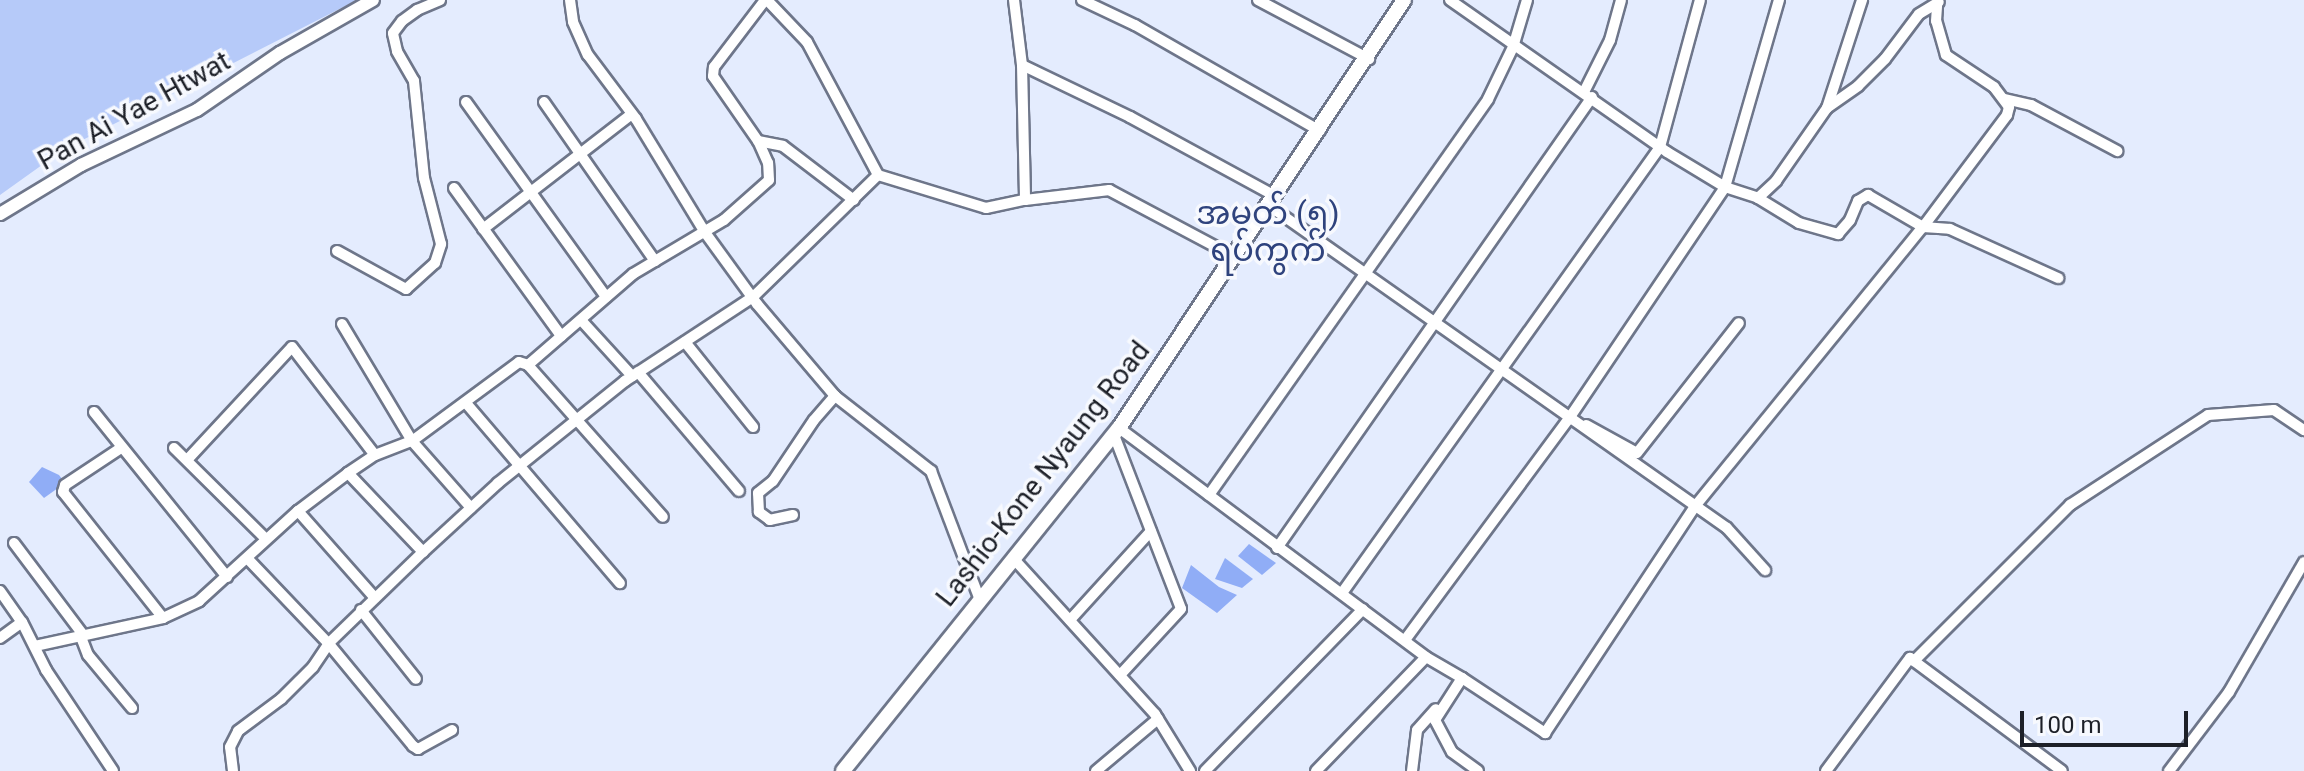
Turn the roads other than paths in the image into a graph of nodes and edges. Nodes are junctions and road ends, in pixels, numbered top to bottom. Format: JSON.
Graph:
{"nodes":[{"id":1,"x":373,"y":0,"type":"edge"},
{"id":2,"x":440,"y":0,"type":"edge"},
{"id":3,"x":570,"y":0,"type":"edge"},
{"id":4,"x":766,"y":0,"type":"edge"},
{"id":5,"x":1014,"y":0,"type":"edge"},
{"id":6,"x":1082,"y":0,"type":"edge"},
{"id":7,"x":1258,"y":0,"type":"edge"},
{"id":8,"x":1404,"y":0,"type":"edge"},
{"id":9,"x":1450,"y":0,"type":"edge"},
{"id":10,"x":1527,"y":0,"type":"edge"},
{"id":11,"x":1621,"y":0,"type":"edge"},
{"id":12,"x":1700,"y":0,"type":"edge"},
{"id":13,"x":1779,"y":0,"type":"edge"},
{"id":14,"x":1862,"y":0,"type":"edge"},
{"id":15,"x":1938,"y":3,"type":"edge"},
{"id":16,"x":1513,"y":47,"type":"junction"},
{"id":17,"x":1369,"y":59,"type":"junction"},
{"id":18,"x":1022,"y":65,"type":"junction"},
{"id":19,"x":1588,"y":95,"type":"junction"},
{"id":20,"x":2005,"y":99,"type":"junction"},
{"id":21,"x":466,"y":102,"type":"dead end"},
{"id":22,"x":544,"y":102,"type":"dead end"},
{"id":23,"x":1827,"y":108,"type":"junction"},
{"id":24,"x":632,"y":114,"type":"junction"},
{"id":25,"x":1320,"y":131,"type":"junction"},
{"id":26,"x":758,"y":141,"type":"junction"},
{"id":27,"x":1660,"y":147,"type":"junction"},
{"id":28,"x":2117,"y":151,"type":"dead end"},
{"id":29,"x":578,"y":154,"type":"junction"},
{"id":30,"x":878,"y":175,"type":"junction"},
{"id":31,"x":1725,"y":187,"type":"junction"},
{"id":32,"x":454,"y":188,"type":"dead end"},
{"id":33,"x":528,"y":192,"type":"junction"},
{"id":34,"x":1758,"y":198,"type":"junction"},
{"id":35,"x":854,"y":200,"type":"junction"},
{"id":36,"x":1025,"y":200,"type":"junction"},
{"id":37,"x":1272,"y":201,"type":"junction"},
{"id":38,"x":0,"y":214,"type":"edge"},
{"id":39,"x":1923,"y":227,"type":"junction"},
{"id":40,"x":483,"y":229,"type":"junction"},
{"id":41,"x":704,"y":231,"type":"junction"},
{"id":42,"x":337,"y":251,"type":"dead end"},
{"id":43,"x":1235,"y":257,"type":"junction"},
{"id":44,"x":655,"y":261,"type":"junction"},
{"id":45,"x":1365,"y":273,"type":"junction"},
{"id":46,"x":2058,"y":278,"type":"dead end"},
{"id":47,"x":606,"y":297,"type":"junction"},
{"id":48,"x":753,"y":297,"type":"junction"},
{"id":49,"x":581,"y":320,"type":"junction"},
{"id":50,"x":1436,"y":321,"type":"junction"},
{"id":51,"x":1739,"y":323,"type":"dead end"},
{"id":52,"x":342,"y":324,"type":"dead end"},
{"id":53,"x":561,"y":336,"type":"junction"},
{"id":54,"x":685,"y":342,"type":"junction"},
{"id":55,"x":528,"y":365,"type":"junction"},
{"id":56,"x":1501,"y":369,"type":"junction"},
{"id":57,"x":635,"y":374,"type":"junction"},
{"id":58,"x":835,"y":396,"type":"junction"},
{"id":59,"x":466,"y":403,"type":"junction"},
{"id":60,"x":94,"y":412,"type":"dead end"},
{"id":61,"x":1568,"y":420,"type":"junction"},
{"id":62,"x":575,"y":422,"type":"junction"},
{"id":63,"x":753,"y":427,"type":"dead end"},
{"id":64,"x":2304,"y":430,"type":"edge"},
{"id":65,"x":1116,"y":432,"type":"junction"},
{"id":66,"x":412,"y":441,"type":"junction"},
{"id":67,"x":121,"y":448,"type":"junction"},
{"id":68,"x":174,"y":448,"type":"dead end"},
{"id":69,"x":375,"y":455,"type":"junction"},
{"id":70,"x":187,"y":460,"type":"junction"},
{"id":71,"x":520,"y":467,"type":"junction"},
{"id":72,"x":348,"y":473,"type":"junction"},
{"id":73,"x":739,"y":491,"type":"dead end"},
{"id":74,"x":1209,"y":495,"type":"junction"},
{"id":75,"x":1696,"y":505,"type":"junction"},
{"id":76,"x":471,"y":508,"type":"junction"},
{"id":77,"x":298,"y":511,"type":"junction"},
{"id":78,"x":793,"y":515,"type":"dead end"},
{"id":79,"x":663,"y":517,"type":"dead end"},
{"id":80,"x":1151,"y":531,"type":"junction"},
{"id":81,"x":266,"y":539,"type":"junction"},
{"id":82,"x":14,"y":543,"type":"dead end"},
{"id":83,"x":1277,"y":548,"type":"junction"},
{"id":84,"x":423,"y":552,"type":"junction"},
{"id":85,"x":247,"y":558,"type":"junction"},
{"id":86,"x":1013,"y":558,"type":"junction"},
{"id":87,"x":2304,"y":562,"type":"edge"},
{"id":88,"x":1765,"y":570,"type":"dead end"},
{"id":89,"x":227,"y":577,"type":"junction"},
{"id":90,"x":620,"y":583,"type":"dead end"},
{"id":91,"x":0,"y":591,"type":"edge"},
{"id":92,"x":1342,"y":593,"type":"junction"},
{"id":93,"x":375,"y":598,"type":"junction"},
{"id":94,"x":980,"y":600,"type":"junction"},
{"id":95,"x":1363,"y":609,"type":"junction"},
{"id":96,"x":361,"y":610,"type":"junction"},
{"id":97,"x":163,"y":618,"type":"junction"},
{"id":98,"x":1070,"y":620,"type":"junction"},
{"id":99,"x":22,"y":622,"type":"junction"},
{"id":100,"x":83,"y":636,"type":"junction"},
{"id":101,"x":0,"y":638,"type":"edge"},
{"id":102,"x":1405,"y":640,"type":"junction"},
{"id":103,"x":329,"y":644,"type":"junction"},
{"id":104,"x":35,"y":646,"type":"junction"},
{"id":105,"x":1426,"y":657,"type":"junction"},
{"id":106,"x":1914,"y":661,"type":"junction"},
{"id":107,"x":1120,"y":675,"type":"junction"},
{"id":108,"x":1462,"y":678,"type":"junction"},
{"id":109,"x":416,"y":679,"type":"dead end"},
{"id":110,"x":1446,"y":698,"type":"junction"},
{"id":111,"x":132,"y":708,"type":"dead end"},
{"id":112,"x":1158,"y":719,"type":"junction"},
{"id":113,"x":452,"y":730,"type":"dead end"},
{"id":114,"x":1210,"y":770,"type":"edge"},
{"id":115,"x":113,"y":771,"type":"edge"},
{"id":116,"x":233,"y":771,"type":"edge"},
{"id":117,"x":843,"y":771,"type":"edge"},
{"id":118,"x":1096,"y":771,"type":"edge"},
{"id":119,"x":1190,"y":771,"type":"edge"},
{"id":120,"x":1316,"y":771,"type":"edge"},
{"id":121,"x":1412,"y":771,"type":"edge"},
{"id":122,"x":1478,"y":771,"type":"edge"},
{"id":123,"x":1826,"y":771,"type":"edge"},
{"id":124,"x":2062,"y":771,"type":"edge"},
{"id":125,"x":2169,"y":771,"type":"edge"}],
"edges":[{"from":1,"to":38,"type":"street","name":"Pan Ai Yae Htwat"},
{"from":2,"to":42,"type":"street"},
{"from":3,"to":24,"type":"street"},
{"from":4,"to":26,"type":"street"},
{"from":4,"to":30,"type":"street"},
{"from":5,"to":18,"type":"street"},
{"from":6,"to":25,"type":"street"},
{"from":7,"to":17,"type":"street"},
{"from":8,"to":17,"type":"main road","name":"Lashio-Kone Nyaung Road"},
{"from":9,"to":16,"type":"street"},
{"from":10,"to":16,"type":"street"},
{"from":11,"to":19,"type":"street"},
{"from":12,"to":27,"type":"street"},
{"from":13,"to":31,"type":"street"},
{"from":14,"to":23,"type":"street"},
{"from":15,"to":20,"type":"street"},
{"from":15,"to":23,"type":"street"},
{"from":16,"to":19,"type":"street"},
{"from":16,"to":45,"type":"street"},
{"from":17,"to":25,"type":"main road","name":"Lashio-Kone Nyaung Road"},
{"from":18,"to":36,"type":"street"},
{"from":18,"to":37,"type":"street"},
{"from":19,"to":27,"type":"street"},
{"from":19,"to":50,"type":"street"},
{"from":20,"to":28,"type":"street"},
{"from":20,"to":39,"type":"street"},
{"from":21,"to":33,"type":"street"},
{"from":22,"to":29,"type":"street"},
{"from":23,"to":34,"type":"street"},
{"from":24,"to":29,"type":"street"},
{"from":24,"to":41,"type":"street"},
{"from":25,"to":37,"type":"main road","name":"Lashio-Kone Nyaung Road"},
{"from":26,"to":35,"type":"street"},
{"from":26,"to":41,"type":"street"},
{"from":27,"to":31,"type":"street"},
{"from":27,"to":56,"type":"street"},
{"from":29,"to":33,"type":"street"},
{"from":29,"to":44,"type":"street"},
{"from":30,"to":35,"type":"street"},
{"from":30,"to":36,"type":"street"},
{"from":31,"to":34,"type":"street"},
{"from":31,"to":61,"type":"street"},
{"from":32,"to":40,"type":"street"},
{"from":33,"to":40,"type":"street"},
{"from":33,"to":47,"type":"street"},
{"from":34,"to":39,"type":"street"},
{"from":35,"to":48,"type":"street"},
{"from":36,"to":43,"type":"street"},
{"from":37,"to":43,"type":"main road","name":"Lashio-Kone Nyaung Road"},
{"from":37,"to":45,"type":"street"},
{"from":39,"to":46,"type":"street"},
{"from":39,"to":75,"type":"street"},
{"from":40,"to":53,"type":"street"},
{"from":41,"to":44,"type":"street"},
{"from":41,"to":48,"type":"street"},
{"from":43,"to":65,"type":"main road","name":"Lashio-Kone Nyaung Road"},
{"from":44,"to":47,"type":"street"},
{"from":45,"to":50,"type":"street"},
{"from":45,"to":74,"type":"street"},
{"from":47,"to":49,"type":"street"},
{"from":48,"to":54,"type":"street"},
{"from":48,"to":58,"type":"street"},
{"from":49,"to":53,"type":"street"},
{"from":49,"to":57,"type":"street"},
{"from":50,"to":56,"type":"street"},
{"from":50,"to":83,"type":"street"},
{"from":51,"to":61,"type":"street"},
{"from":52,"to":66,"type":"street"},
{"from":53,"to":55,"type":"street"},
{"from":54,"to":57,"type":"street"},
{"from":54,"to":63,"type":"street"},
{"from":55,"to":59,"type":"street"},
{"from":55,"to":62,"type":"street"},
{"from":56,"to":61,"type":"street"},
{"from":56,"to":92,"type":"street"},
{"from":57,"to":62,"type":"street"},
{"from":57,"to":73,"type":"street"},
{"from":58,"to":78,"type":"street"},
{"from":58,"to":94,"type":"street"},
{"from":59,"to":66,"type":"street"},
{"from":59,"to":71,"type":"street"},
{"from":60,"to":67,"type":"street"},
{"from":61,"to":75,"type":"street"},
{"from":61,"to":102,"type":"street"},
{"from":62,"to":71,"type":"street"},
{"from":62,"to":79,"type":"street"},
{"from":64,"to":106,"type":"street"},
{"from":65,"to":74,"type":"street"},
{"from":65,"to":80,"type":"street"},
{"from":65,"to":86,"type":"main road","name":"Lashio-Kone Nyaung Road"},
{"from":66,"to":69,"type":"street"},
{"from":66,"to":76,"type":"street"},
{"from":67,"to":89,"type":"street"},
{"from":67,"to":97,"type":"street"},
{"from":68,"to":70,"type":"street"},
{"from":69,"to":70,"type":"street"},
{"from":69,"to":72,"type":"street"},
{"from":70,"to":81,"type":"street"},
{"from":71,"to":76,"type":"street"},
{"from":71,"to":90,"type":"street"},
{"from":72,"to":77,"type":"street"},
{"from":72,"to":84,"type":"street"},
{"from":74,"to":83,"type":"street"},
{"from":75,"to":88,"type":"street"},
{"from":75,"to":108,"type":"street"},
{"from":76,"to":84,"type":"street"},
{"from":77,"to":81,"type":"street"},
{"from":77,"to":93,"type":"street"},
{"from":80,"to":98,"type":"street"},
{"from":80,"to":107,"type":"street"},
{"from":81,"to":85,"type":"street"},
{"from":82,"to":100,"type":"street"},
{"from":83,"to":92,"type":"street"},
{"from":84,"to":93,"type":"street"},
{"from":85,"to":89,"type":"street"},
{"from":85,"to":103,"type":"street"},
{"from":86,"to":94,"type":"main road","name":"Lashio-Kone Nyaung Road"},
{"from":86,"to":98,"type":"street"},
{"from":87,"to":125,"type":"street"},
{"from":89,"to":97,"type":"street"},
{"from":91,"to":99,"type":"street"},
{"from":92,"to":95,"type":"street"},
{"from":93,"to":96,"type":"street"},
{"from":94,"to":117,"type":"main road","name":"Lashio-Kone Nyaung Road"},
{"from":95,"to":102,"type":"street"},
{"from":95,"to":114,"type":"street"},
{"from":96,"to":103,"type":"street"},
{"from":96,"to":109,"type":"street"},
{"from":97,"to":100,"type":"street"},
{"from":98,"to":107,"type":"street"},
{"from":99,"to":101,"type":"street"},
{"from":99,"to":104,"type":"street"},
{"from":100,"to":104,"type":"street"},
{"from":100,"to":111,"type":"street"},
{"from":102,"to":105,"type":"street"},
{"from":103,"to":113,"type":"street"},
{"from":103,"to":116,"type":"street"},
{"from":104,"to":115,"type":"street"},
{"from":105,"to":108,"type":"street"},
{"from":105,"to":120,"type":"street"},
{"from":106,"to":123,"type":"street"},
{"from":106,"to":124,"type":"street"},
{"from":107,"to":112,"type":"street"},
{"from":108,"to":110,"type":"street"},
{"from":110,"to":121,"type":"street"},
{"from":110,"to":122,"type":"street"},
{"from":112,"to":118,"type":"street"},
{"from":112,"to":119,"type":"street"}]}
